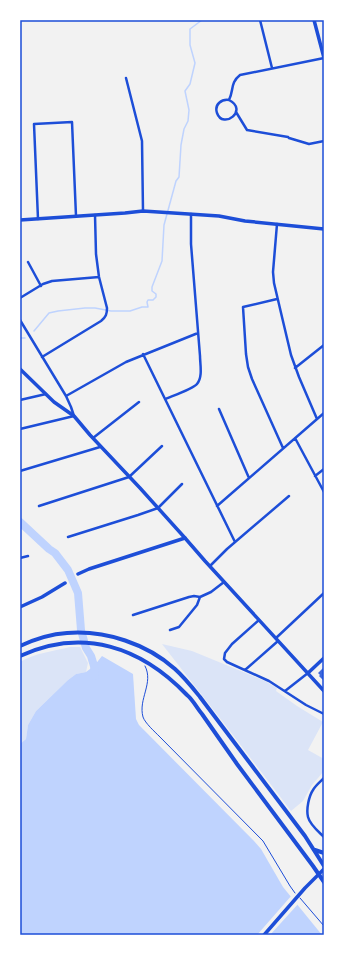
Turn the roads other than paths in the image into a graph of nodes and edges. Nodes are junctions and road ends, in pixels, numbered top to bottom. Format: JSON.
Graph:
{"nodes":[{"id":1,"x":260,"y":20,"type":"edge"},
{"id":2,"x":314,"y":20,"type":"edge"},
{"id":3,"x":324,"y":58,"type":"edge"},
{"id":4,"x":272,"y":68,"type":"junction"},
{"id":5,"x":126,"y":78,"type":"dead end"},
{"id":6,"x":229,"y":100,"type":"junction"},
{"id":7,"x":236,"y":112,"type":"junction"},
{"id":8,"x":324,"y":141,"type":"edge"},
{"id":9,"x":143,"y":211,"type":"junction"},
{"id":10,"x":191,"y":214,"type":"junction"},
{"id":11,"x":95,"y":215,"type":"junction"},
{"id":12,"x":76,"y":216,"type":"junction"},
{"id":13,"x":38,"y":219,"type":"junction"},
{"id":14,"x":20,"y":220,"type":"edge"},
{"id":15,"x":277,"y":224,"type":"junction"},
{"id":16,"x":324,"y":229,"type":"edge"},
{"id":17,"x":28,"y":262,"type":"dead end"},
{"id":18,"x":98,"y":277,"type":"junction"},
{"id":19,"x":41,"y":286,"type":"junction"},
{"id":20,"x":20,"y":298,"type":"edge"},
{"id":21,"x":278,"y":299,"type":"junction"},
{"id":22,"x":20,"y":320,"type":"edge"},
{"id":23,"x":198,"y":333,"type":"junction"},
{"id":24,"x":324,"y":345,"type":"edge"},
{"id":25,"x":143,"y":354,"type":"junction"},
{"id":26,"x":42,"y":357,"type":"junction"},
{"id":27,"x":295,"y":368,"type":"junction"},
{"id":28,"x":20,"y":369,"type":"edge"},
{"id":29,"x":46,"y":394,"type":"junction"},
{"id":30,"x":66,"y":396,"type":"junction"},
{"id":31,"x":20,"y":400,"type":"edge"},
{"id":32,"x":165,"y":400,"type":"junction"},
{"id":33,"x":140,"y":402,"type":"dead end"},
{"id":34,"x":218,"y":409,"type":"dead end"},
{"id":35,"x":324,"y":413,"type":"edge"},
{"id":36,"x":74,"y":416,"type":"junction"},
{"id":37,"x":318,"y":419,"type":"junction"},
{"id":38,"x":20,"y":429,"type":"edge"},
{"id":39,"x":93,"y":438,"type":"junction"},
{"id":40,"x":295,"y":438,"type":"junction"},
{"id":41,"x":162,"y":446,"type":"dead end"},
{"id":42,"x":100,"y":447,"type":"junction"},
{"id":43,"x":283,"y":448,"type":"junction"},
{"id":44,"x":324,"y":468,"type":"edge"},
{"id":45,"x":20,"y":471,"type":"edge"},
{"id":46,"x":315,"y":476,"type":"junction"},
{"id":47,"x":129,"y":477,"type":"junction"},
{"id":48,"x":249,"y":478,"type":"junction"},
{"id":49,"x":182,"y":484,"type":"dead end"},
{"id":50,"x":324,"y":492,"type":"edge"},
{"id":51,"x":290,"y":496,"type":"dead end"},
{"id":52,"x":39,"y":506,"type":"dead end"},
{"id":53,"x":217,"y":506,"type":"junction"},
{"id":54,"x":158,"y":508,"type":"junction"},
{"id":55,"x":68,"y":537,"type":"dead end"},
{"id":56,"x":185,"y":538,"type":"junction"},
{"id":57,"x":234,"y":542,"type":"junction"},
{"id":58,"x":28,"y":556,"type":"dead end"},
{"id":59,"x":20,"y":558,"type":"edge"},
{"id":60,"x":210,"y":566,"type":"junction"},
{"id":61,"x":78,"y":574,"type":"dead end"},
{"id":62,"x":224,"y":582,"type":"junction"},
{"id":63,"x":65,"y":583,"type":"dead end"},
{"id":64,"x":324,"y":593,"type":"edge"},
{"id":65,"x":200,"y":597,"type":"junction"},
{"id":66,"x":20,"y":607,"type":"edge"},
{"id":67,"x":133,"y":615,"type":"dead end"},
{"id":68,"x":259,"y":620,"type":"junction"},
{"id":69,"x":170,"y":630,"type":"dead end"},
{"id":70,"x":277,"y":640,"type":"junction"},
{"id":71,"x":20,"y":646,"type":"edge"},
{"id":72,"x":20,"y":656,"type":"edge"},
{"id":73,"x":324,"y":658,"type":"edge"},
{"id":74,"x":245,"y":670,"type":"junction"},
{"id":75,"x":308,"y":673,"type":"junction"},
{"id":76,"x":285,"y":691,"type":"junction"},
{"id":77,"x":324,"y":691,"type":"edge"},
{"id":78,"x":324,"y":714,"type":"edge"},
{"id":79,"x":324,"y":778,"type":"edge"},
{"id":80,"x":324,"y":837,"type":"edge"},
{"id":81,"x":315,"y":850,"type":"junction"},
{"id":82,"x":324,"y":853,"type":"edge"},
{"id":83,"x":324,"y":867,"type":"edge"},
{"id":84,"x":319,"y":874,"type":"junction"},
{"id":85,"x":324,"y":882,"type":"edge"},
{"id":86,"x":264,"y":935,"type":"edge"}],
"edges":[{"from":1,"to":4,"type":"street"},
{"from":2,"to":3,"type":"main road"},
{"from":3,"to":4,"type":"street"},
{"from":4,"to":6,"type":"street"},
{"from":5,"to":9,"type":"street"},
{"from":6,"to":7,"type":"street"},
{"from":6,"to":7,"type":"street"},
{"from":7,"to":8,"type":"street"},
{"from":9,"to":10,"type":"main road"},
{"from":9,"to":11,"type":"main road"},
{"from":10,"to":15,"type":"main road"},
{"from":10,"to":23,"type":"street"},
{"from":11,"to":12,"type":"main road"},
{"from":11,"to":18,"type":"street"},
{"from":12,"to":13,"type":"main road"},
{"from":12,"to":13,"type":"street"},
{"from":13,"to":14,"type":"main road"},
{"from":15,"to":16,"type":"main road"},
{"from":15,"to":21,"type":"street"},
{"from":17,"to":19,"type":"street"},
{"from":18,"to":19,"type":"street"},
{"from":18,"to":26,"type":"street"},
{"from":19,"to":20,"type":"street"},
{"from":21,"to":27,"type":"street"},
{"from":21,"to":43,"type":"street"},
{"from":22,"to":26,"type":"street"},
{"from":23,"to":25,"type":"street"},
{"from":23,"to":32,"type":"street"},
{"from":24,"to":27,"type":"street"},
{"from":25,"to":30,"type":"street"},
{"from":25,"to":32,"type":"street"},
{"from":26,"to":30,"type":"street"},
{"from":27,"to":37,"type":"street"},
{"from":28,"to":29,"type":"main road"},
{"from":29,"to":31,"type":"street"},
{"from":29,"to":36,"type":"main road"},
{"from":30,"to":36,"type":"street"},
{"from":32,"to":53,"type":"street"},
{"from":33,"to":39,"type":"street"},
{"from":34,"to":48,"type":"street"},
{"from":35,"to":37,"type":"street"},
{"from":36,"to":38,"type":"street"},
{"from":36,"to":39,"type":"main road"},
{"from":37,"to":40,"type":"street"},
{"from":39,"to":42,"type":"main road"},
{"from":40,"to":43,"type":"street"},
{"from":40,"to":46,"type":"street"},
{"from":41,"to":47,"type":"street"},
{"from":42,"to":45,"type":"street"},
{"from":42,"to":47,"type":"main road"},
{"from":43,"to":48,"type":"street"},
{"from":44,"to":46,"type":"street"},
{"from":46,"to":50,"type":"street"},
{"from":47,"to":52,"type":"street"},
{"from":47,"to":54,"type":"main road"},
{"from":48,"to":53,"type":"street"},
{"from":49,"to":54,"type":"street"},
{"from":51,"to":57,"type":"street"},
{"from":53,"to":57,"type":"street"},
{"from":54,"to":55,"type":"street"},
{"from":54,"to":56,"type":"main road"},
{"from":56,"to":60,"type":"main road"},
{"from":56,"to":61,"type":"main road"},
{"from":57,"to":60,"type":"street"},
{"from":58,"to":59,"type":"street"},
{"from":60,"to":62,"type":"main road"},
{"from":62,"to":65,"type":"street"},
{"from":62,"to":68,"type":"main road"},
{"from":63,"to":66,"type":"main road"},
{"from":64,"to":70,"type":"street"},
{"from":65,"to":67,"type":"street"},
{"from":65,"to":69,"type":"street"},
{"from":68,"to":70,"type":"main road"},
{"from":68,"to":74,"type":"street"},
{"from":70,"to":74,"type":"street"},
{"from":70,"to":75,"type":"main road"},
{"from":71,"to":81,"type":"main road"},
{"from":72,"to":84,"type":"main road"},
{"from":73,"to":75,"type":"main road"},
{"from":74,"to":76,"type":"street"},
{"from":75,"to":76,"type":"street"},
{"from":75,"to":77,"type":"main road"},
{"from":76,"to":78,"type":"street"},
{"from":79,"to":80,"type":"street"},
{"from":81,"to":82,"type":"main road"},
{"from":81,"to":83,"type":"main road"},
{"from":83,"to":84,"type":"main road"},
{"from":84,"to":85,"type":"main road"},
{"from":84,"to":86,"type":"main road"}]}
